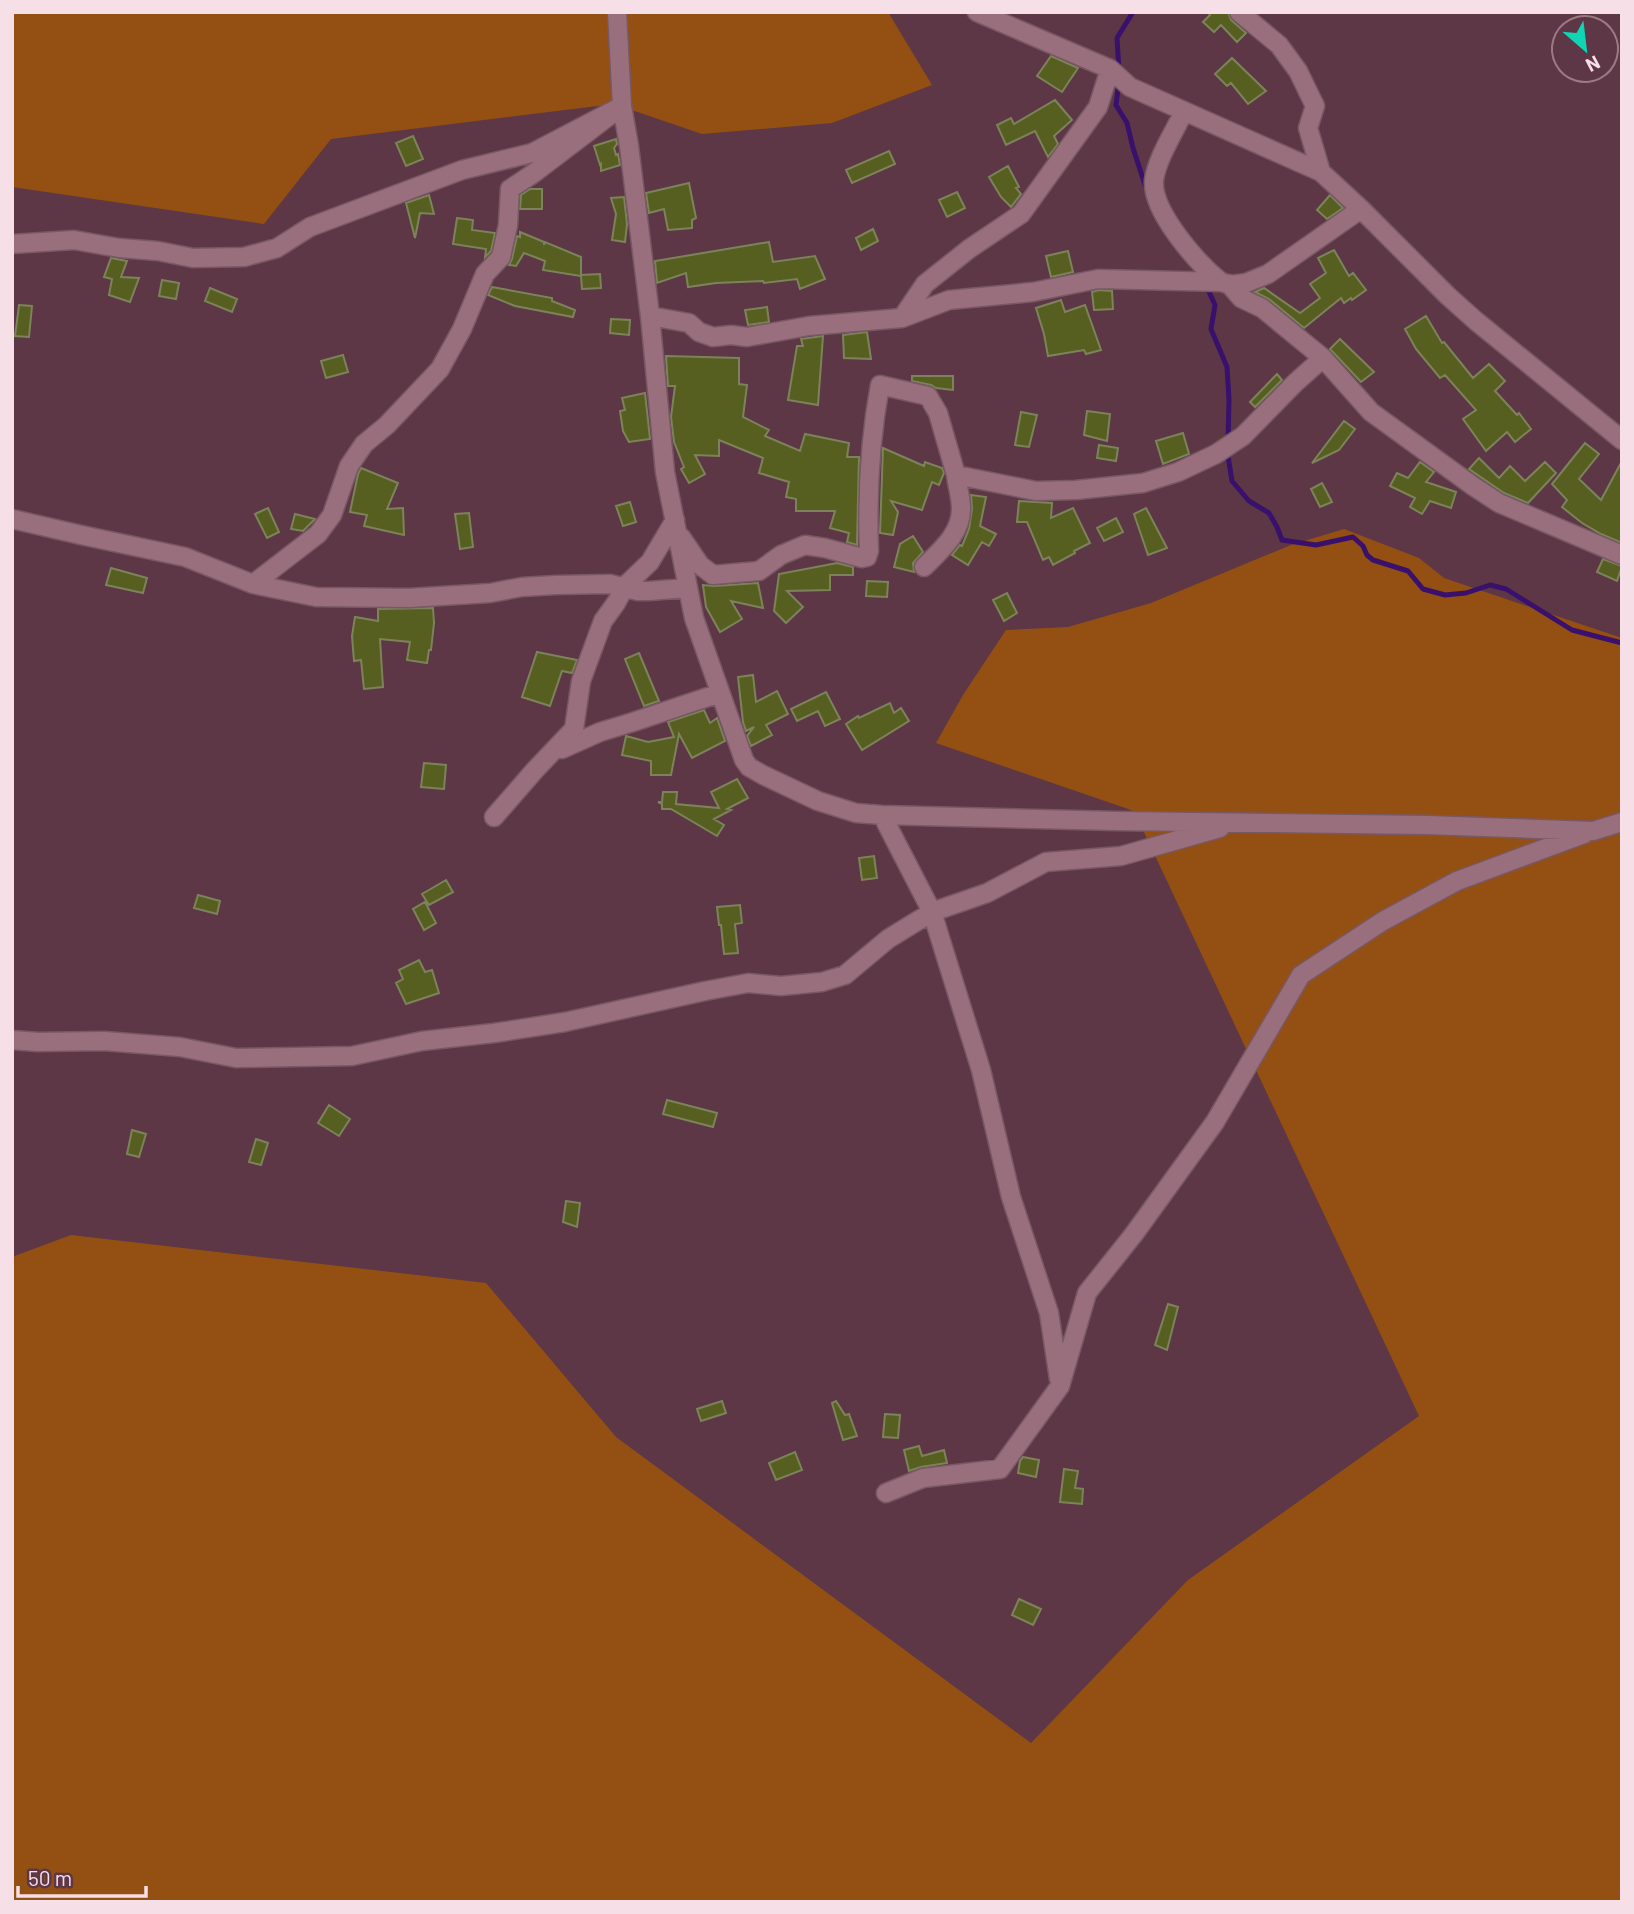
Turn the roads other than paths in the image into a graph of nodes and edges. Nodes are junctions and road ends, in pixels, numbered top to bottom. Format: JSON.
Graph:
{"nodes":[{"id":1,"x":617,"y":12,"type":"edge"},
{"id":2,"x":977,"y":12,"type":"edge"},
{"id":3,"x":1239,"y":12,"type":"edge"},
{"id":4,"x":1110,"y":69,"type":"junction"},
{"id":5,"x":622,"y":106,"type":"junction"},
{"id":6,"x":1184,"y":111,"type":"junction"},
{"id":7,"x":1321,"y":173,"type":"junction"},
{"id":8,"x":1362,"y":209,"type":"junction"},
{"id":9,"x":12,"y":243,"type":"edge"},
{"id":10,"x":1225,"y":283,"type":"junction"},
{"id":11,"x":650,"y":316,"type":"junction"},
{"id":12,"x":902,"y":318,"type":"junction"},
{"id":13,"x":1323,"y":358,"type":"junction"},
{"id":14,"x":1622,"y":440,"type":"edge"},
{"id":15,"x":956,"y":475,"type":"junction"},
{"id":16,"x":12,"y":519,"type":"edge"},
{"id":17,"x":675,"y":520,"type":"junction"},
{"id":18,"x":1622,"y":555,"type":"edge"},
{"id":19,"x":924,"y":567,"type":"dead end"},
{"id":20,"x":253,"y":584,"type":"junction"},
{"id":21,"x":624,"y":587,"type":"junction"},
{"id":22,"x":687,"y":588,"type":"junction"},
{"id":23,"x":720,"y":693,"type":"junction"},
{"id":24,"x":535,"y":770,"type":"junction"},
{"id":25,"x":882,"y":814,"type":"junction"},
{"id":26,"x":494,"y":817,"type":"dead end"},
{"id":27,"x":1240,"y":822,"type":"junction"},
{"id":28,"x":1622,"y":822,"type":"edge"},
{"id":29,"x":1593,"y":831,"type":"junction"},
{"id":30,"x":932,"y":912,"type":"junction"},
{"id":31,"x":12,"y":1040,"type":"edge"},
{"id":32,"x":1060,"y":1386,"type":"junction"},
{"id":33,"x":886,"y":1493,"type":"dead end"}],
"edges":[{"from":1,"to":5,"type":"street"},
{"from":2,"to":4,"type":"street"},
{"from":3,"to":7,"type":"street"},
{"from":4,"to":6,"type":"street"},
{"from":4,"to":12,"type":"street"},
{"from":5,"to":9,"type":"street"},
{"from":5,"to":11,"type":"street"},
{"from":5,"to":20,"type":"street"},
{"from":6,"to":7,"type":"street"},
{"from":6,"to":10,"type":"street"},
{"from":7,"to":8,"type":"street"},
{"from":8,"to":10,"type":"street"},
{"from":8,"to":14,"type":"street"},
{"from":10,"to":12,"type":"street"},
{"from":10,"to":13,"type":"street"},
{"from":11,"to":12,"type":"street"},
{"from":11,"to":17,"type":"street"},
{"from":13,"to":15,"type":"street"},
{"from":13,"to":18,"type":"street"},
{"from":15,"to":17,"type":"street"},
{"from":15,"to":19,"type":"street"},
{"from":16,"to":20,"type":"street"},
{"from":17,"to":21,"type":"street"},
{"from":17,"to":22,"type":"street"},
{"from":20,"to":21,"type":"street"},
{"from":21,"to":22,"type":"street"},
{"from":21,"to":24,"type":"street"},
{"from":22,"to":23,"type":"street"},
{"from":23,"to":24,"type":"street"},
{"from":23,"to":25,"type":"street"},
{"from":24,"to":26,"type":"street"},
{"from":25,"to":27,"type":"street"},
{"from":25,"to":30,"type":"street"},
{"from":27,"to":29,"type":"street"},
{"from":27,"to":30,"type":"street"},
{"from":28,"to":29,"type":"street"},
{"from":29,"to":32,"type":"street"},
{"from":30,"to":31,"type":"street"},
{"from":30,"to":32,"type":"street"},
{"from":32,"to":33,"type":"street"}]}
